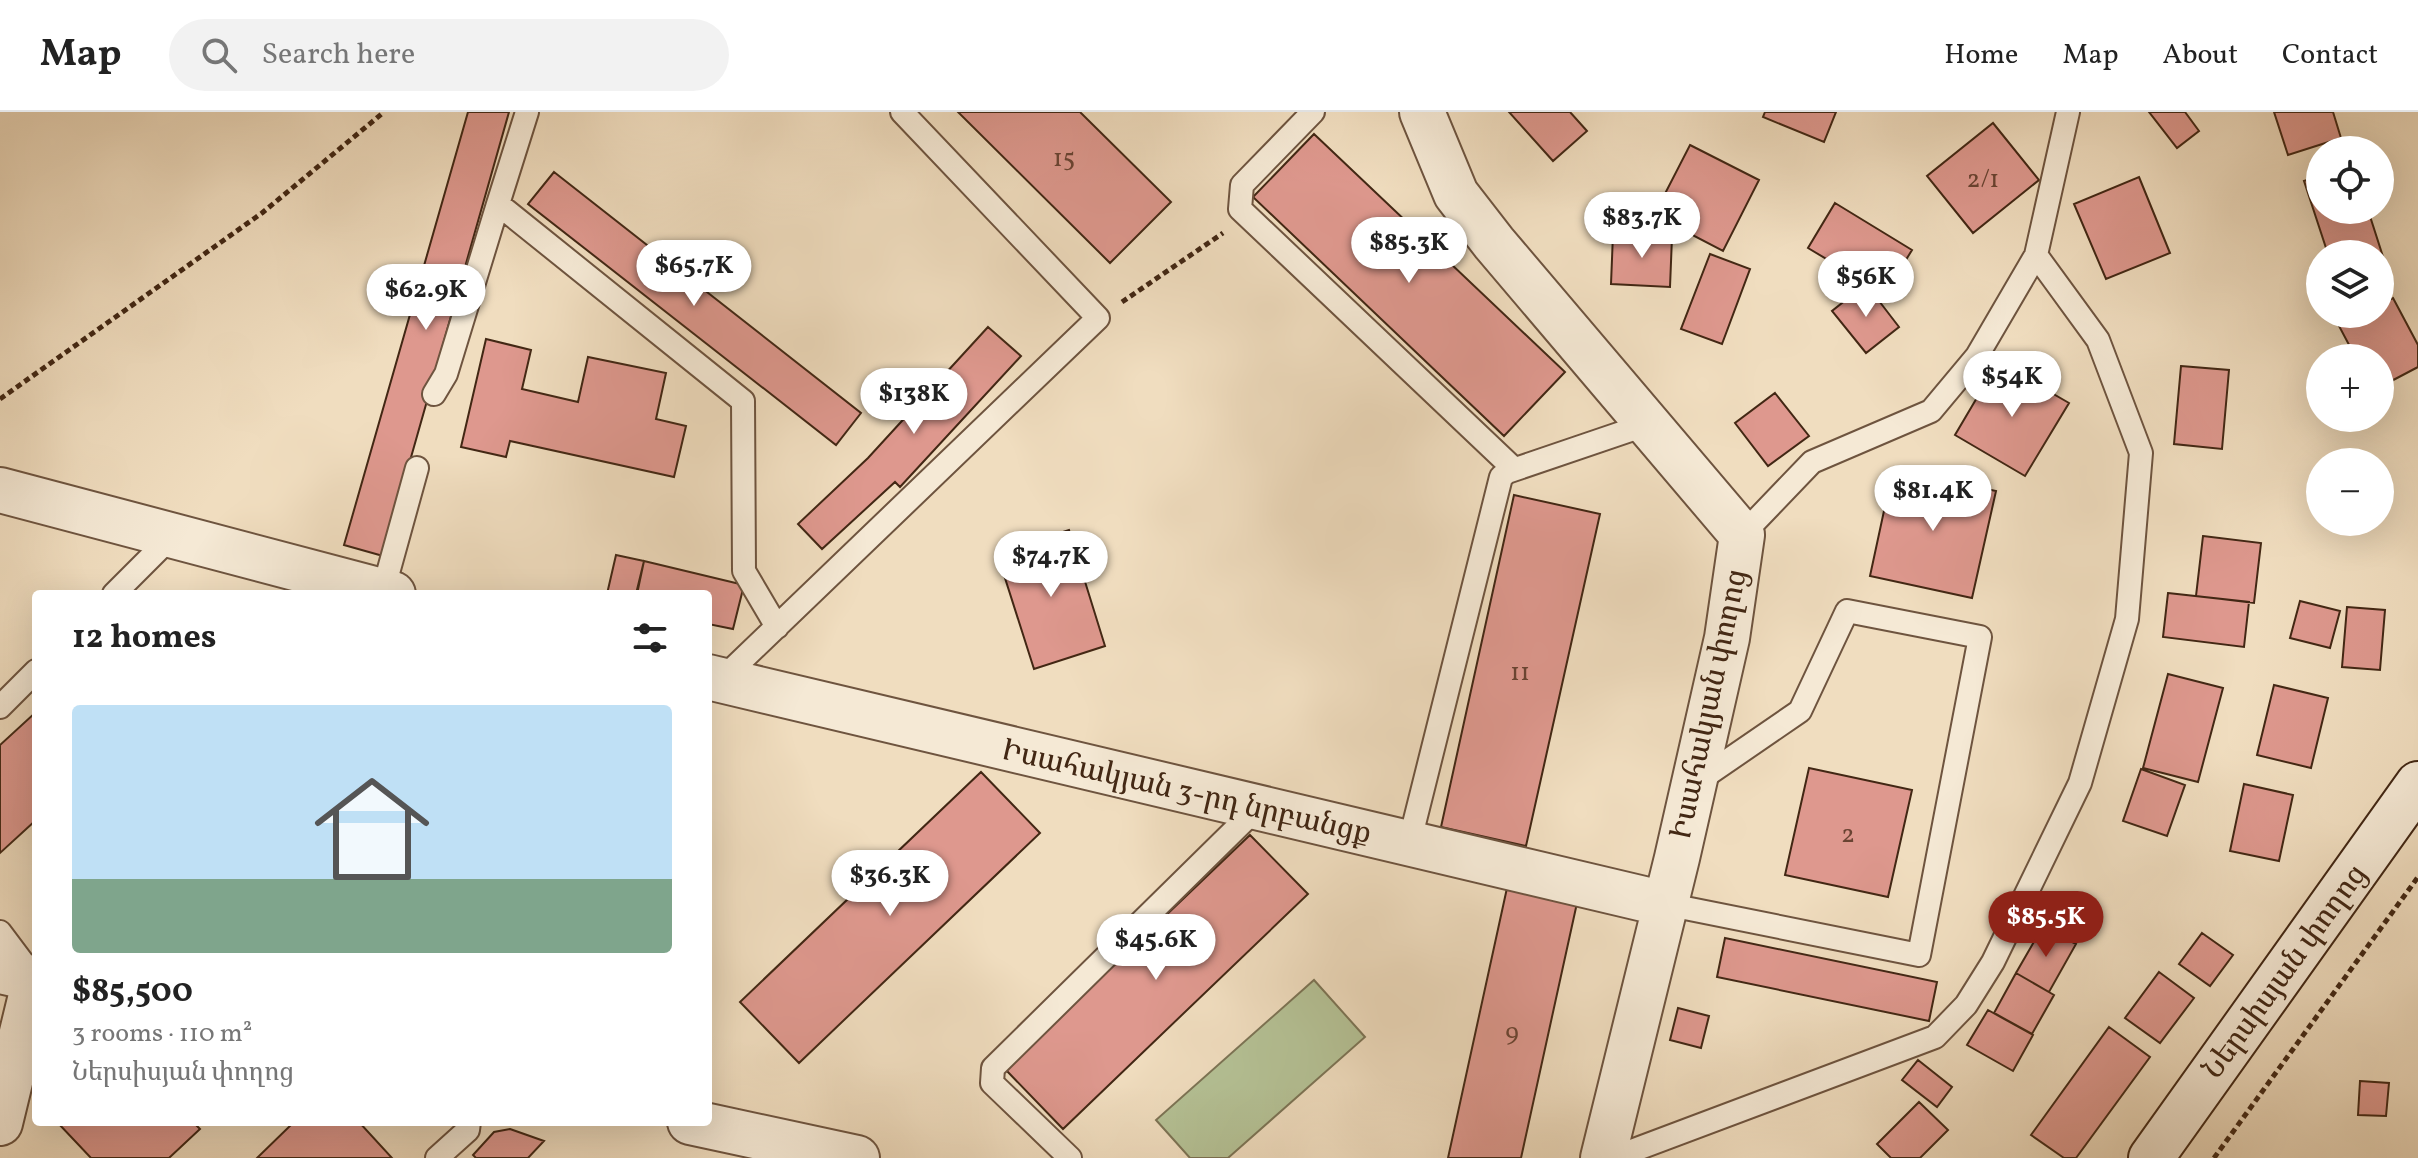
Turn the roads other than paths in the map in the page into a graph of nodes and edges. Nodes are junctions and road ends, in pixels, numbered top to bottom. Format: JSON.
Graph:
{"nodes":[{"id":1,"x":527,"y":112,"type":"edge"},
{"id":2,"x":902,"y":112,"type":"edge"},
{"id":3,"x":1422,"y":112,"type":"edge"},
{"id":4,"x":2068,"y":112,"type":"edge"},
{"id":5,"x":1303,"y":115,"type":"edge"},
{"id":6,"x":498,"y":204,"type":"junction"},
{"id":7,"x":2036,"y":255,"type":"junction"},
{"id":8,"x":434,"y":394,"type":"dead end"},
{"id":9,"x":1648,"y":424,"type":"junction"},
{"id":10,"x":417,"y":468,"type":"dead end"},
{"id":11,"x":1514,"y":469,"type":"junction"},
{"id":12,"x":0,"y":490,"type":"edge"},
{"id":13,"x":1742,"y":535,"type":"junction"},
{"id":14,"x":172,"y":536,"type":"junction"},
{"id":15,"x":118,"y":590,"type":"edge"},
{"id":16,"x":377,"y":590,"type":"edge"},
{"id":17,"x":389,"y":590,"type":"edge"},
{"id":18,"x":777,"y":627,"type":"junction"},
{"id":19,"x":32,"y":675,"type":"edge"},
{"id":20,"x":712,"y":683,"type":"edge"},
{"id":21,"x":0,"y":707,"type":"edge"},
{"id":22,"x":1694,"y":784,"type":"junction"},
{"id":23,"x":2418,"y":784,"type":"edge"},
{"id":24,"x":1257,"y":808,"type":"junction"},
{"id":25,"x":1409,"y":844,"type":"junction"},
{"id":26,"x":1665,"y":904,"type":"junction"},
{"id":27,"x":0,"y":932,"type":"edge"},
{"id":28,"x":0,"y":971,"type":"edge"},
{"id":29,"x":32,"y":974,"type":"edge"},
{"id":30,"x":32,"y":978,"type":"edge"},
{"id":31,"x":32,"y":994,"type":"edge"},
{"id":32,"x":1,"y":1114,"type":"edge"},
{"id":33,"x":468,"y":1126,"type":"edge"},
{"id":34,"x":706,"y":1126,"type":"edge"},
{"id":35,"x":826,"y":1155,"type":"edge"},
{"id":36,"x":437,"y":1158,"type":"edge"},
{"id":37,"x":1070,"y":1158,"type":"edge"},
{"id":38,"x":1603,"y":1158,"type":"edge"},
{"id":39,"x":1613,"y":1158,"type":"edge"},
{"id":40,"x":2151,"y":1158,"type":"edge"}],
"edges":[{"from":1,"to":6,"type":"lane"},
{"from":2,"to":18,"type":"lane"},
{"from":3,"to":9,"type":"street","name":"Իսահակյան փողոց"},
{"from":4,"to":7,"type":"lane"},
{"from":5,"to":11,"type":"lane"},
{"from":6,"to":8,"type":"lane"},
{"from":6,"to":18,"type":"lane"},
{"from":7,"to":13,"type":"lane"},
{"from":7,"to":39,"type":"lane"},
{"from":9,"to":11,"type":"lane"},
{"from":9,"to":13,"type":"street","name":"Իսահակյան փողոց"},
{"from":10,"to":17,"type":"lane"},
{"from":11,"to":25,"type":"lane"},
{"from":12,"to":14,"type":"street"},
{"from":13,"to":22,"type":"street","name":"Իսահակյան փողոց"},
{"from":14,"to":15,"type":"lane"},
{"from":14,"to":16,"type":"street"},
{"from":18,"to":20,"type":"lane"},
{"from":19,"to":21,"type":"lane"},
{"from":20,"to":24,"type":"street","name":"Իսահակյան 3-րդ նրբանցք"},
{"from":22,"to":26,"type":"street","name":"Իսահակյան փողոց"},
{"from":22,"to":26,"type":"lane"},
{"from":23,"to":40,"type":"street","name":"Ներսիսյան փողոց"},
{"from":24,"to":25,"type":"street","name":"Իսահակյան 3-րդ նրբանցք"},
{"from":24,"to":37,"type":"lane"},
{"from":25,"to":26,"type":"street","name":"Իսահակյան 3-րդ նրբանցք"},
{"from":26,"to":38,"type":"street","name":"Իսահակյան փողոց"},
{"from":27,"to":29,"type":"lane"},
{"from":28,"to":30,"type":"street"},
{"from":31,"to":32,"type":"street"},
{"from":33,"to":36,"type":"lane"},
{"from":34,"to":35,"type":"street"}]}
